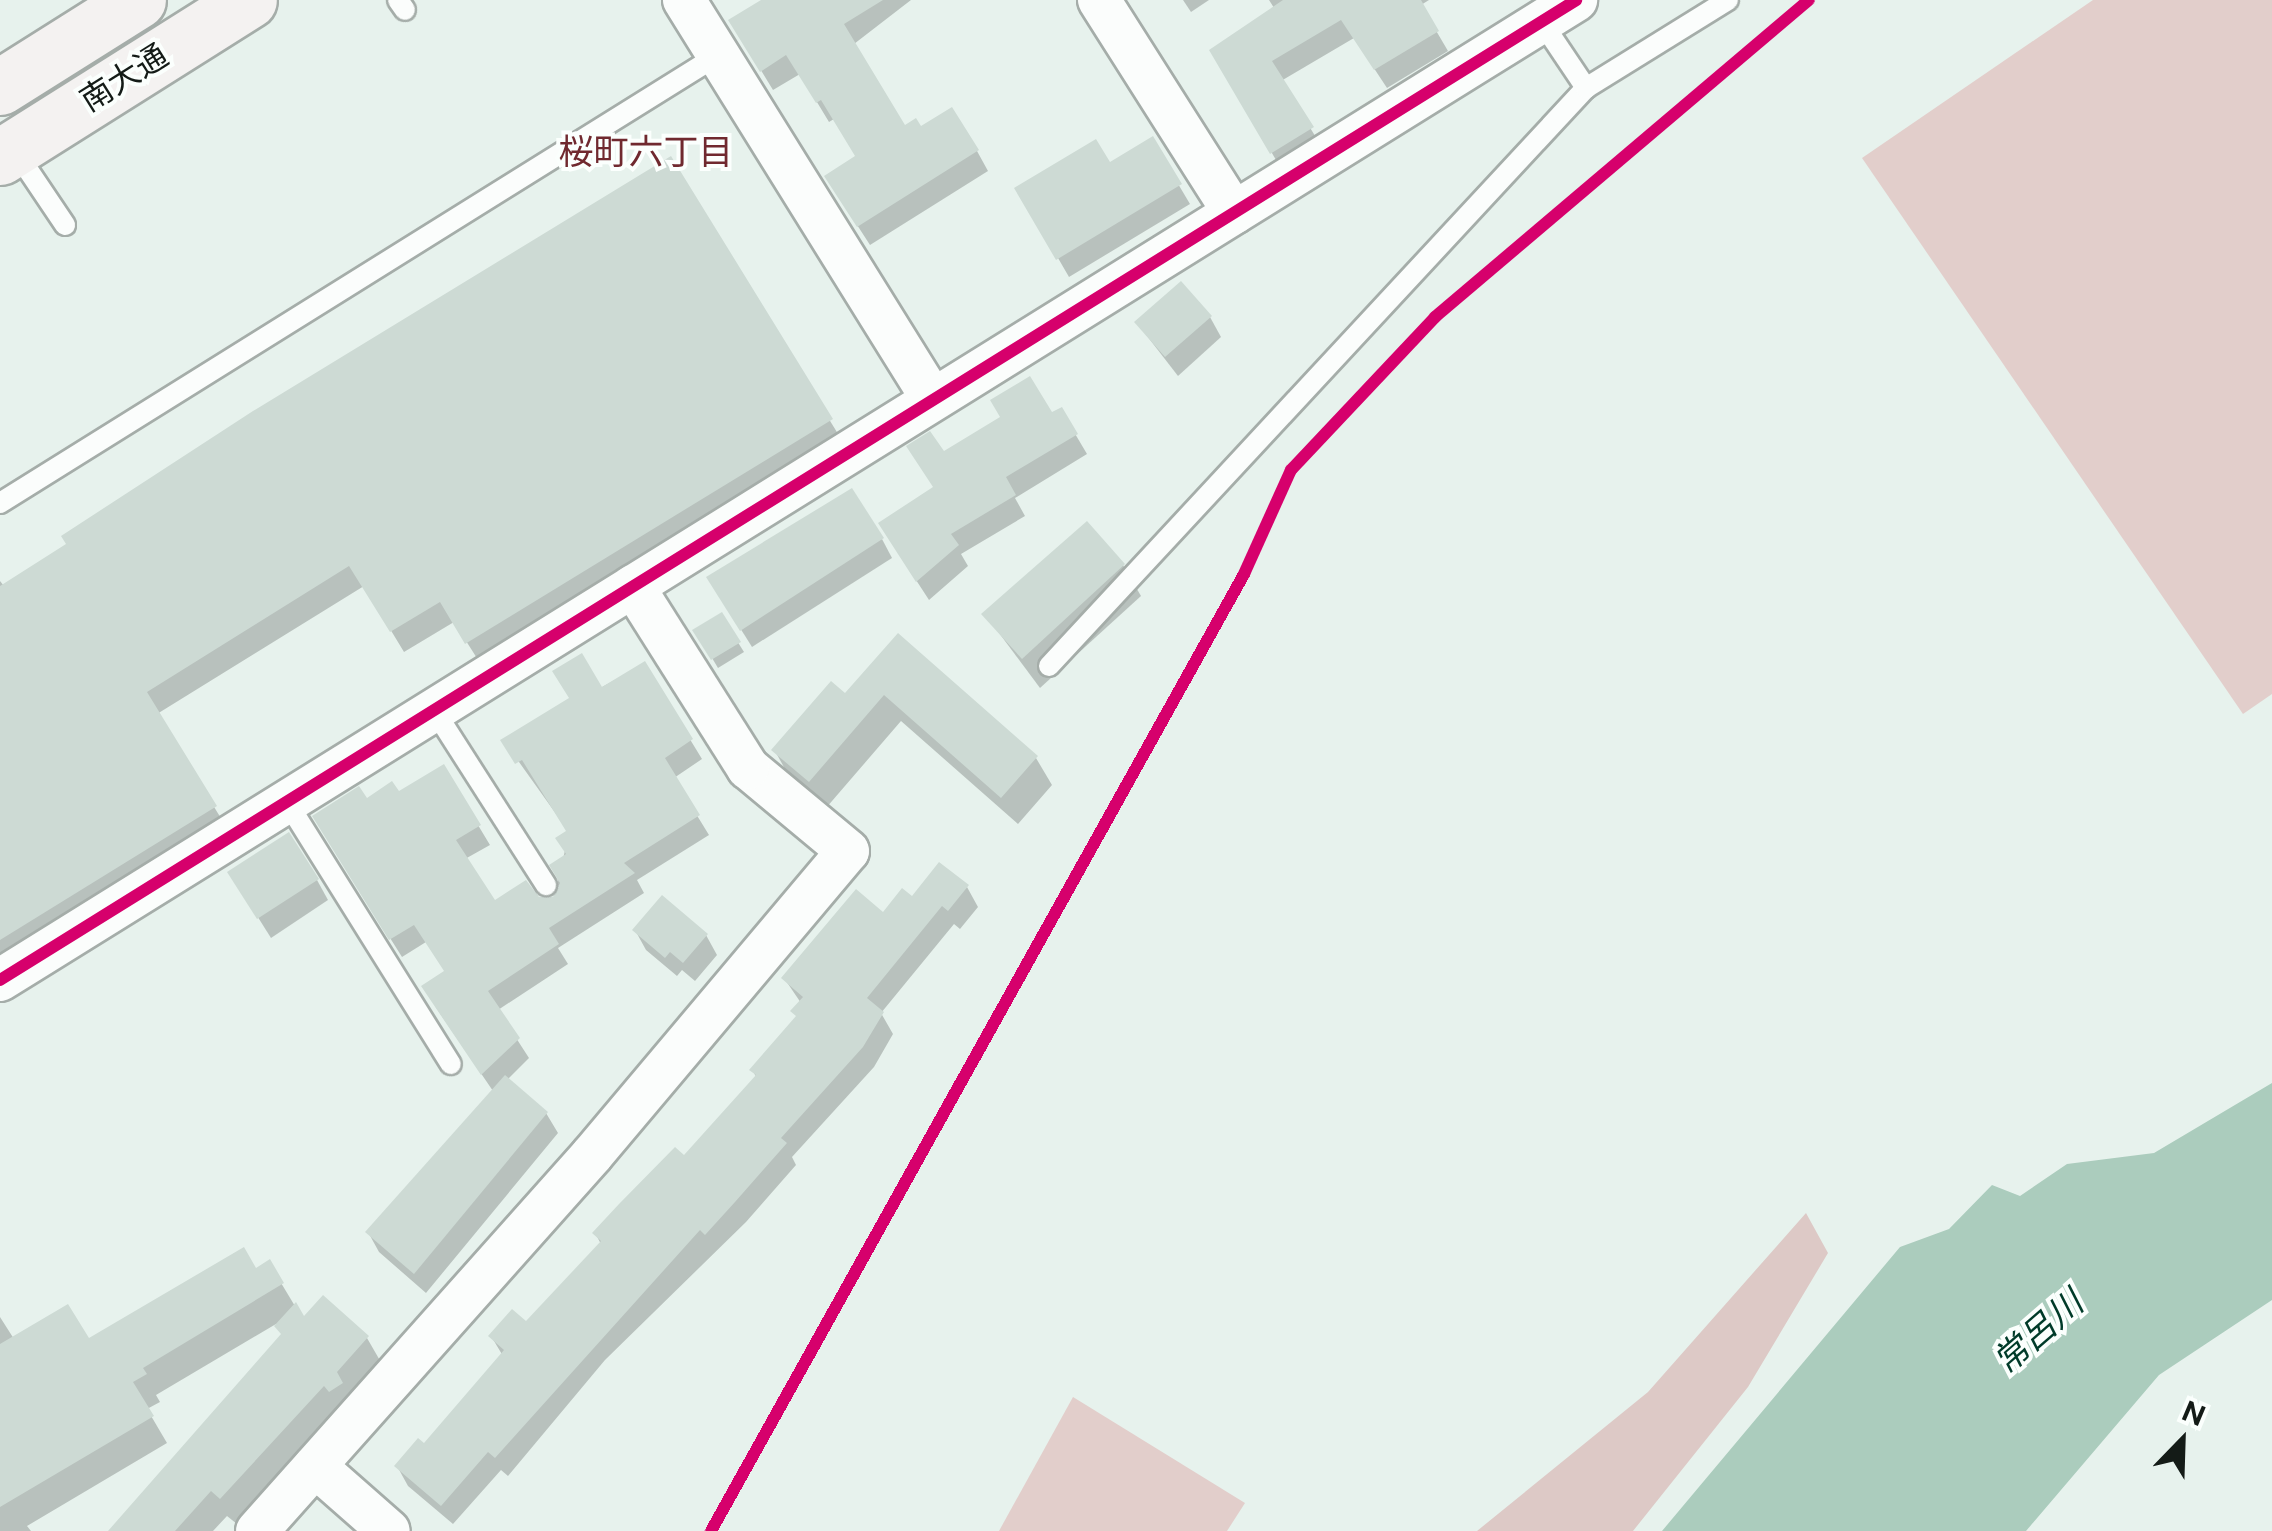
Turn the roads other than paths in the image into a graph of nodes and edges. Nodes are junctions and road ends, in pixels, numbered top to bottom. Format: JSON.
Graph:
{"nodes":[{"id":1,"x":138,"y":0,"type":"edge"},
{"id":2,"x":249,"y":0,"type":"edge"},
{"id":3,"x":684,"y":0,"type":"edge"},
{"id":4,"x":1099,"y":0,"type":"edge"},
{"id":5,"x":1728,"y":0,"type":"edge"},
{"id":6,"x":1558,"y":11,"type":"edge"},
{"id":7,"x":718,"y":55,"type":"junction"},
{"id":8,"x":0,"y":88,"type":"edge"},
{"id":9,"x":1586,"y":88,"type":"junction"},
{"id":10,"x":5,"y":144,"type":"edge"},
{"id":11,"x":1234,"y":213,"type":"junction"},
{"id":12,"x":64,"y":225,"type":"dead end"},
{"id":13,"x":932,"y":398,"type":"junction"},
{"id":14,"x":0,"y":503,"type":"edge"},
{"id":15,"x":634,"y":586,"type":"junction"},
{"id":16,"x":1049,"y":666,"type":"dead end"},
{"id":17,"x":434,"y":710,"type":"junction"},
{"id":18,"x":287,"y":802,"type":"junction"},
{"id":19,"x":546,"y":885,"type":"dead end"},
{"id":20,"x":0,"y":980,"type":"edge"},
{"id":21,"x":451,"y":1064,"type":"dead end"},
{"id":22,"x":315,"y":1466,"type":"junction"},
{"id":23,"x":257,"y":1531,"type":"edge"},
{"id":24,"x":389,"y":1531,"type":"edge"}],
"edges":[{"from":1,"to":8,"type":"street","name":"南大通"},
{"from":2,"to":10,"type":"street","name":"南大通"},
{"from":3,"to":7,"type":"street"},
{"from":4,"to":11,"type":"street"},
{"from":5,"to":9,"type":"lane"},
{"from":6,"to":9,"type":"lane"},
{"from":6,"to":11,"type":"street"},
{"from":7,"to":13,"type":"street"},
{"from":7,"to":14,"type":"lane"},
{"from":9,"to":16,"type":"lane"},
{"from":10,"to":12,"type":"lane"},
{"from":11,"to":13,"type":"street"},
{"from":13,"to":15,"type":"street"},
{"from":15,"to":17,"type":"street"},
{"from":15,"to":22,"type":"street"},
{"from":17,"to":18,"type":"street"},
{"from":17,"to":19,"type":"lane"},
{"from":18,"to":20,"type":"street"},
{"from":18,"to":21,"type":"lane"},
{"from":22,"to":23,"type":"street"},
{"from":22,"to":24,"type":"street"}]}
